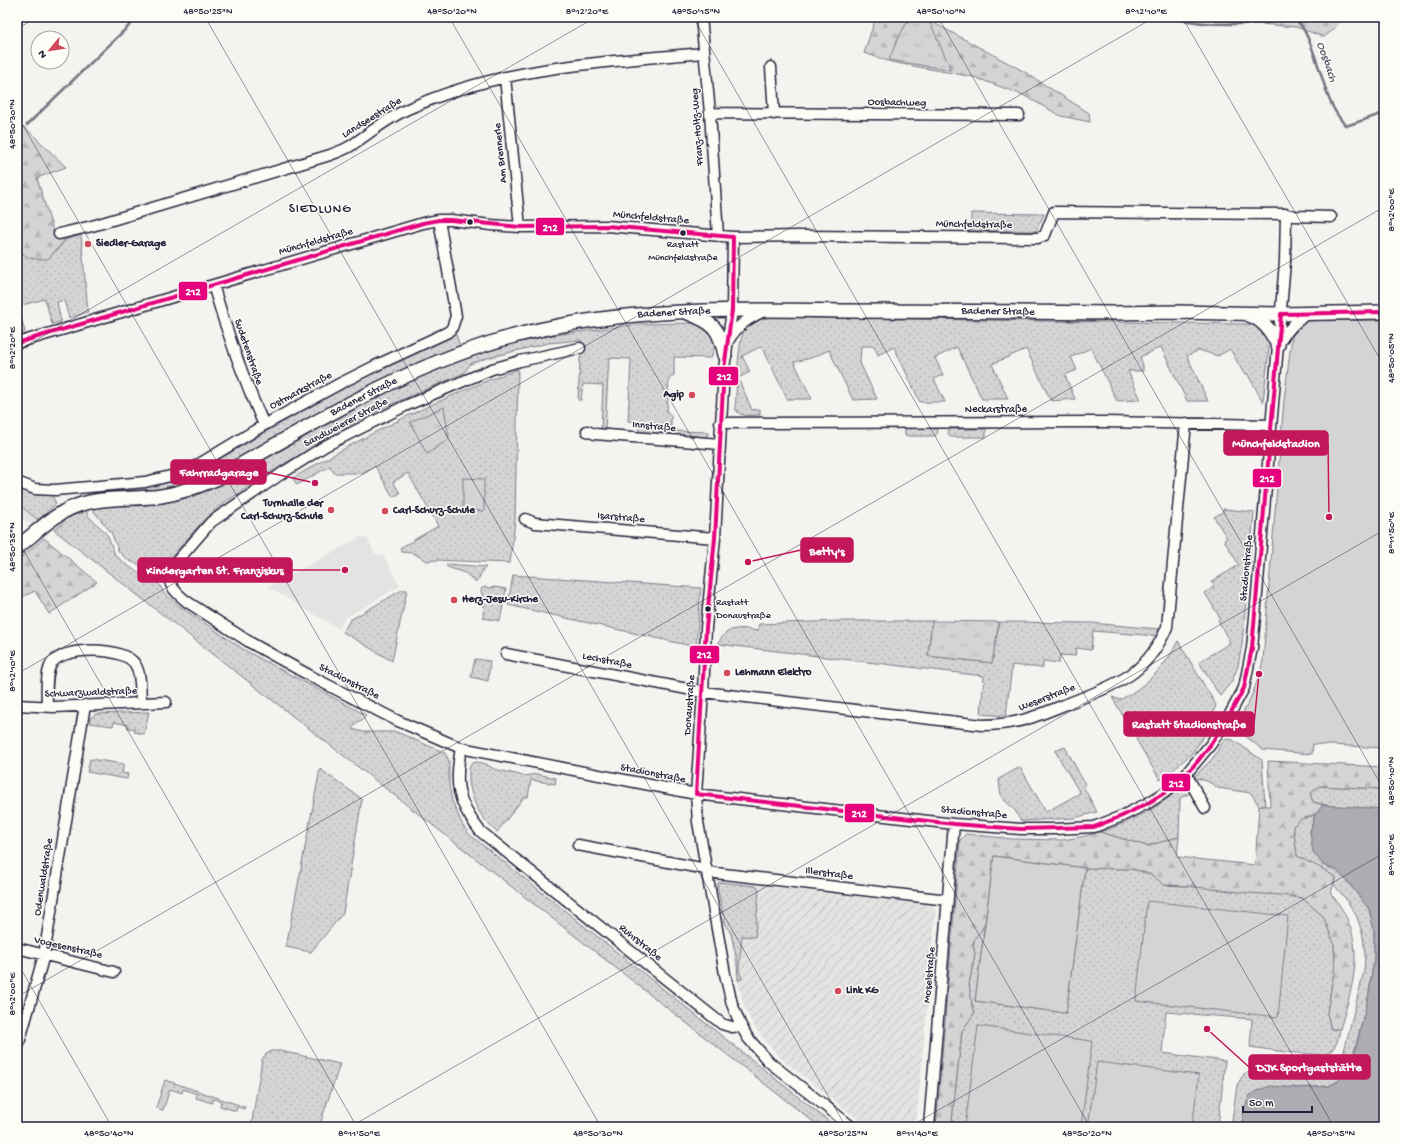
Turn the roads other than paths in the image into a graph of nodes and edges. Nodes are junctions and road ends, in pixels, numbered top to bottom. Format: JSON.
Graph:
{"nodes":[{"id":1,"x":701,"y":17,"type":"edge"},
{"id":2,"x":704,"y":53,"type":"junction"},
{"id":3,"x":771,"y":67,"type":"dead end"},
{"id":4,"x":505,"y":77,"type":"junction"},
{"id":5,"x":710,"y":113,"type":"junction"},
{"id":6,"x":774,"y":114,"type":"junction"},
{"id":7,"x":1020,"y":115,"type":"dead end"},
{"id":8,"x":1286,"y":214,"type":"junction"},
{"id":9,"x":1331,"y":217,"type":"dead end"},
{"id":10,"x":440,"y":220,"type":"junction"},
{"id":11,"x":520,"y":227,"type":"junction"},
{"id":12,"x":59,"y":234,"type":"dead end"},
{"id":13,"x":718,"y":236,"type":"junction"},
{"id":14,"x":733,"y":237,"type":"junction"},
{"id":15,"x":213,"y":285,"type":"junction"},
{"id":16,"x":732,"y":310,"type":"junction"},
{"id":17,"x":766,"y":310,"type":"junction"},
{"id":18,"x":687,"y":312,"type":"junction"},
{"id":19,"x":1384,"y":312,"type":"edge"},
{"id":20,"x":1245,"y":313,"type":"junction"},
{"id":21,"x":1309,"y":313,"type":"junction"},
{"id":22,"x":1281,"y":314,"type":"junction"},
{"id":23,"x":17,"y":343,"type":"edge"},
{"id":24,"x":1278,"y":345,"type":"junction"},
{"id":25,"x":580,"y":348,"type":"dead end"},
{"id":26,"x":726,"y":349,"type":"junction"},
{"id":27,"x":720,"y":423,"type":"junction"},
{"id":28,"x":1186,"y":423,"type":"junction"},
{"id":29,"x":264,"y":425,"type":"junction"},
{"id":30,"x":1271,"y":425,"type":"junction"},
{"id":31,"x":587,"y":431,"type":"dead end"},
{"id":32,"x":720,"y":444,"type":"junction"},
{"id":33,"x":17,"y":482,"type":"edge"},
{"id":34,"x":525,"y":519,"type":"dead end"},
{"id":35,"x":715,"y":538,"type":"junction"},
{"id":36,"x":17,"y":548,"type":"edge"},
{"id":37,"x":170,"y":585,"type":"joint"},
{"id":38,"x":506,"y":654,"type":"dead end"},
{"id":39,"x":703,"y":692,"type":"junction"},
{"id":40,"x":166,"y":702,"type":"dead end"},
{"id":41,"x":141,"y":703,"type":"junction"},
{"id":42,"x":17,"y":705,"type":"edge"},
{"id":43,"x":85,"y":706,"type":"junction"},
{"id":44,"x":47,"y":707,"type":"junction"},
{"id":45,"x":461,"y":748,"type":"junction"},
{"id":46,"x":1186,"y":774,"type":"junction"},
{"id":47,"x":696,"y":794,"type":"junction"},
{"id":48,"x":1204,"y":808,"type":"dead end"},
{"id":49,"x":954,"y":824,"type":"junction"},
{"id":50,"x":578,"y":845,"type":"dead end"},
{"id":51,"x":706,"y":871,"type":"junction"},
{"id":52,"x":948,"y":900,"type":"junction"},
{"id":53,"x":17,"y":948,"type":"edge"},
{"id":54,"x":44,"y":955,"type":"junction"},
{"id":55,"x":114,"y":972,"type":"dead end"},
{"id":56,"x":741,"y":1026,"type":"junction"},
{"id":57,"x":17,"y":1050,"type":"edge"},
{"id":58,"x":852,"y":1127,"type":"edge"},
{"id":59,"x":929,"y":1127,"type":"edge"}],
"edges":[{"from":1,"to":2,"type":"street","name":"Franz-Holtz-Weg"},
{"from":2,"to":4,"type":"street","name":"Landseestraße"},
{"from":2,"to":5,"type":"street","name":"Franz-Holtz-Weg"},
{"from":3,"to":6,"type":"street"},
{"from":4,"to":11,"type":"street","name":"Am Brennerle"},
{"from":4,"to":12,"type":"street","name":"Landseestraße"},
{"from":5,"to":6,"type":"street","name":"Oosbachweg"},
{"from":5,"to":13,"type":"street","name":"Franz-Holtz-Weg"},
{"from":6,"to":7,"type":"street","name":"Oosbachweg"},
{"from":8,"to":9,"type":"street","name":"Münchfeldstraße"},
{"from":8,"to":14,"type":"street","name":"Münchfeldstraße"},
{"from":8,"to":22,"type":"street"},
{"from":10,"to":11,"type":"street","name":"Münchfeldstraße"},
{"from":10,"to":15,"type":"street","name":"Münchfeldstraße"},
{"from":10,"to":29,"type":"street","name":"Ostmarkstraße"},
{"from":11,"to":13,"type":"street","name":"Münchfeldstraße"},
{"from":13,"to":14,"type":"street","name":"Münchfeldstraße"},
{"from":14,"to":16,"type":"street"},
{"from":15,"to":23,"type":"street","name":"Münchfeldstraße"},
{"from":15,"to":29,"type":"street","name":"Sudetenstraße"},
{"from":16,"to":17,"type":"main road","name":"Badener Straße"},
{"from":16,"to":18,"type":"main road","name":"Badener Straße"},
{"from":16,"to":26,"type":"street","name":"Donaustraße"},
{"from":17,"to":20,"type":"main road","name":"Badener Straße"},
{"from":17,"to":26,"type":"street"},
{"from":18,"to":26,"type":"main road"},
{"from":18,"to":36,"type":"main road","name":"Badener Straße"},
{"from":19,"to":21,"type":"main road","name":"Badener Straße"},
{"from":20,"to":22,"type":"main road","name":"Badener Straße"},
{"from":20,"to":24,"type":"main road"},
{"from":21,"to":22,"type":"main road","name":"Badener Straße"},
{"from":21,"to":24,"type":"street","name":"Stadionstraße"},
{"from":22,"to":24,"type":"street","name":"Stadionstraße"},
{"from":24,"to":30,"type":"street","name":"Stadionstraße"},
{"from":25,"to":37,"type":"street","name":"Sandweierer Straße"},
{"from":26,"to":27,"type":"street","name":"Donaustraße"},
{"from":27,"to":28,"type":"street","name":"Neckarstraße"},
{"from":27,"to":32,"type":"street","name":"Donaustraße"},
{"from":28,"to":30,"type":"street","name":"Neckarstraße"},
{"from":28,"to":39,"type":"street","name":"Weserstraße"},
{"from":29,"to":33,"type":"street","name":"Ostmarkstraße"},
{"from":30,"to":46,"type":"street","name":"Stadionstraße"},
{"from":31,"to":32,"type":"street","name":"Innstraße"},
{"from":32,"to":35,"type":"street","name":"Donaustraße"},
{"from":34,"to":35,"type":"street","name":"Isarstraße"},
{"from":35,"to":39,"type":"street","name":"Donaustraße"},
{"from":37,"to":45,"type":"street","name":"Stadionstraße"},
{"from":38,"to":39,"type":"street","name":"Lechstraße"},
{"from":39,"to":47,"type":"street","name":"Donaustraße"},
{"from":40,"to":41,"type":"street","name":"Schwarzwaldstraße"},
{"from":41,"to":43,"type":"street","name":"Schwarzwaldstraße"},
{"from":41,"to":44,"type":"street"},
{"from":42,"to":44,"type":"street","name":"Schwarzwaldstraße"},
{"from":43,"to":44,"type":"street","name":"Schwarzwaldstraße"},
{"from":43,"to":54,"type":"street","name":"Odenwaldstraße"},
{"from":45,"to":47,"type":"street","name":"Stadionstraße"},
{"from":45,"to":56,"type":"street","name":"Ruhrstraße"},
{"from":46,"to":48,"type":"street"},
{"from":46,"to":49,"type":"street","name":"Stadionstraße"},
{"from":47,"to":49,"type":"street","name":"Stadionstraße"},
{"from":47,"to":51,"type":"street","name":"Donaustraße"},
{"from":49,"to":52,"type":"street","name":"Moselstraße"},
{"from":50,"to":51,"type":"street","name":"Illerstraße"},
{"from":51,"to":52,"type":"street","name":"Illerstraße"},
{"from":51,"to":56,"type":"street","name":"Donaustraße"},
{"from":52,"to":59,"type":"street","name":"Moselstraße"},
{"from":53,"to":54,"type":"street","name":"Vogesenstraße"},
{"from":54,"to":55,"type":"street","name":"Vogesenstraße"},
{"from":54,"to":57,"type":"street","name":"Odenwaldstraße"},
{"from":56,"to":58,"type":"street"}]}
